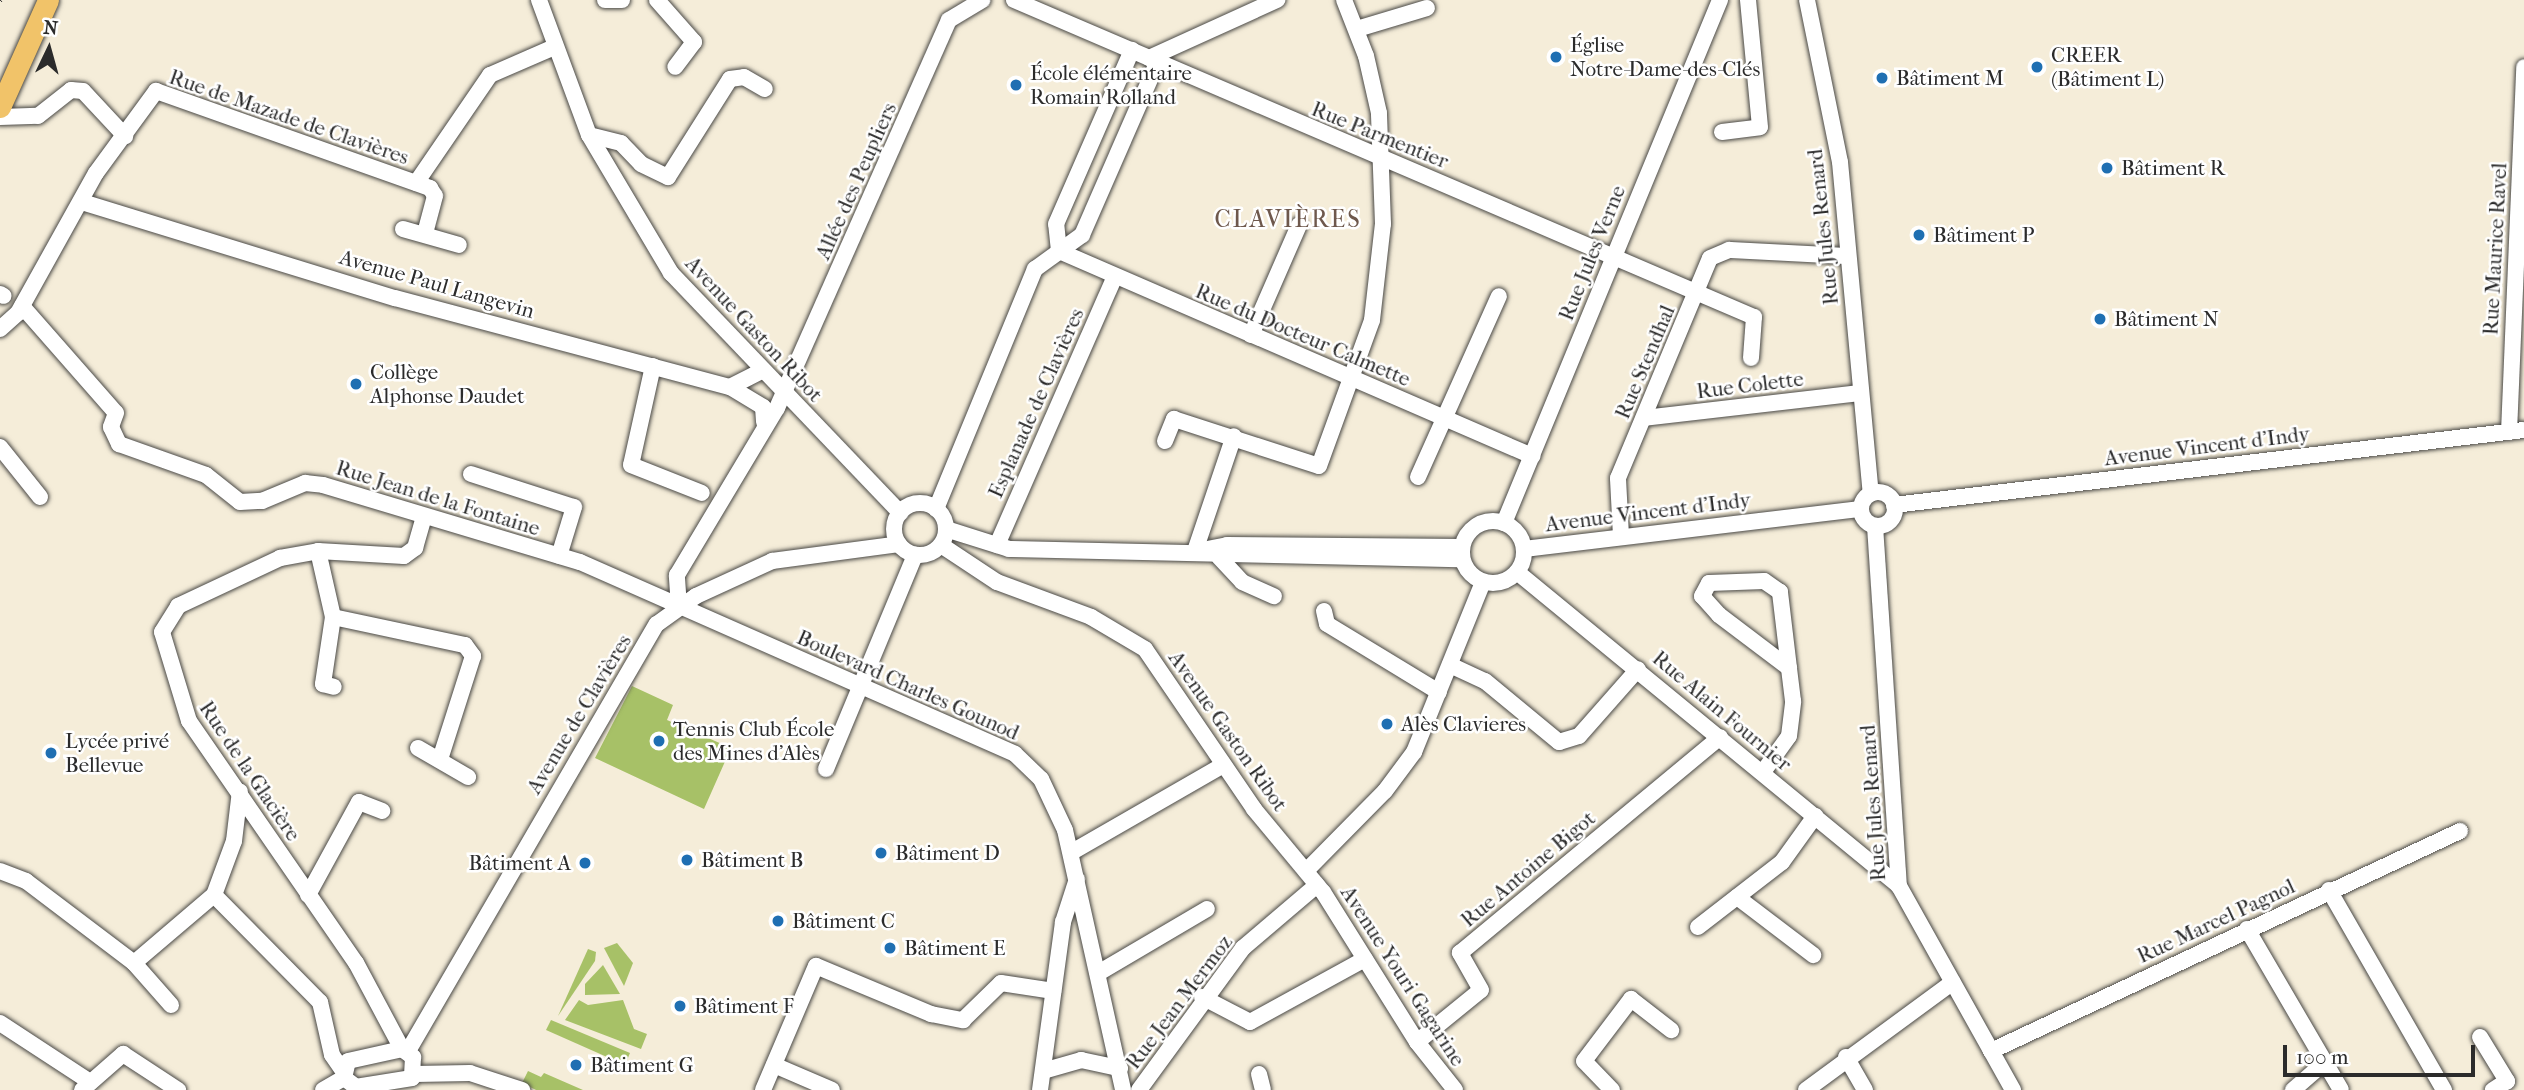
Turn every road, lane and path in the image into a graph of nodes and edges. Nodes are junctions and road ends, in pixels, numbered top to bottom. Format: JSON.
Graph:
{"nodes":[{"id":1,"x":48,"y":0,"type":"edge"},
{"id":2,"x":539,"y":0,"type":"edge"},
{"id":3,"x":605,"y":0,"type":"edge"},
{"id":4,"x":622,"y":0,"type":"edge"},
{"id":5,"x":657,"y":0,"type":"edge"},
{"id":6,"x":982,"y":0,"type":"edge"},
{"id":7,"x":1014,"y":0,"type":"edge"},
{"id":8,"x":1277,"y":0,"type":"edge"},
{"id":9,"x":1344,"y":0,"type":"edge"},
{"id":10,"x":1720,"y":0,"type":"edge"},
{"id":11,"x":1748,"y":0,"type":"edge"},
{"id":12,"x":1807,"y":0,"type":"edge"},
{"id":13,"x":1426,"y":8,"type":"dead end"},
{"id":14,"x":1357,"y":29,"type":"junction"},
{"id":15,"x":552,"y":48,"type":"junction"},
{"id":16,"x":1132,"y":50,"type":"junction"},
{"id":17,"x":1154,"y":60,"type":"junction"},
{"id":18,"x":2524,"y":67,"type":"edge"},
{"id":19,"x":675,"y":68,"type":"dead end"},
{"id":20,"x":765,"y":89,"type":"dead end"},
{"id":21,"x":0,"y":107,"type":"edge"},
{"id":22,"x":0,"y":117,"type":"edge"},
{"id":23,"x":1722,"y":132,"type":"dead end"},
{"id":24,"x":589,"y":135,"type":"junction"},
{"id":25,"x":125,"y":136,"type":"junction"},
{"id":26,"x":1383,"y":158,"type":"junction"},
{"id":27,"x":416,"y":183,"type":"junction"},
{"id":28,"x":82,"y":202,"type":"junction"},
{"id":29,"x":1299,"y":225,"type":"dead end"},
{"id":30,"x":402,"y":229,"type":"dead end"},
{"id":31,"x":425,"y":234,"type":"junction"},
{"id":32,"x":459,"y":245,"type":"dead end"},
{"id":33,"x":1059,"y":251,"type":"junction"},
{"id":34,"x":1848,"y":256,"type":"junction"},
{"id":35,"x":1614,"y":257,"type":"junction"},
{"id":36,"x":1114,"y":278,"type":"junction"},
{"id":37,"x":1697,"y":294,"type":"junction"},
{"id":38,"x":1499,"y":296,"type":"dead end"},
{"id":39,"x":20,"y":309,"type":"junction"},
{"id":40,"x":0,"y":329,"type":"edge"},
{"id":41,"x":1251,"y":335,"type":"junction"},
{"id":42,"x":1751,"y":358,"type":"dead end"},
{"id":43,"x":653,"y":366,"type":"junction"},
{"id":44,"x":761,"y":371,"type":"junction"},
{"id":45,"x":1353,"y":379,"type":"junction"},
{"id":46,"x":738,"y":391,"type":"junction"},
{"id":47,"x":781,"y":391,"type":"junction"},
{"id":48,"x":1861,"y":393,"type":"junction"},
{"id":49,"x":1443,"y":418,"type":"junction"},
{"id":50,"x":1644,"y":418,"type":"junction"},
{"id":51,"x":764,"y":422,"type":"junction"},
{"id":52,"x":2516,"y":431,"type":"edge"},
{"id":53,"x":1234,"y":436,"type":"junction"},
{"id":54,"x":1165,"y":441,"type":"dead end"},
{"id":55,"x":0,"y":447,"type":"edge"},
{"id":56,"x":1532,"y":456,"type":"junction"},
{"id":57,"x":471,"y":474,"type":"dead end"},
{"id":58,"x":1418,"y":477,"type":"dead end"},
{"id":59,"x":702,"y":493,"type":"dead end"},
{"id":60,"x":1871,"y":494,"type":"junction"},
{"id":61,"x":40,"y":497,"type":"dead end"},
{"id":62,"x":1894,"y":505,"type":"junction"},
{"id":63,"x":936,"y":509,"type":"junction"},
{"id":64,"x":1861,"y":509,"type":"junction"},
{"id":65,"x":901,"y":513,"type":"junction"},
{"id":66,"x":424,"y":517,"type":"junction"},
{"id":67,"x":1504,"y":523,"type":"junction"},
{"id":68,"x":1875,"y":526,"type":"junction"},
{"id":69,"x":1621,"y":536,"type":"junction"},
{"id":70,"x":943,"y":537,"type":"junction"},
{"id":71,"x":899,"y":544,"type":"junction"},
{"id":72,"x":997,"y":545,"type":"junction"},
{"id":73,"x":1524,"y":549,"type":"junction"},
{"id":74,"x":318,"y":551,"type":"junction"},
{"id":75,"x":1195,"y":551,"type":"junction"},
{"id":76,"x":1462,"y":553,"type":"junction"},
{"id":77,"x":915,"y":555,"type":"junction"},
{"id":78,"x":559,"y":556,"type":"junction"},
{"id":79,"x":1220,"y":557,"type":"junction"},
{"id":80,"x":1517,"y":572,"type":"junction"},
{"id":81,"x":1483,"y":582,"type":"junction"},
{"id":82,"x":1274,"y":596,"type":"dead end"},
{"id":83,"x":679,"y":607,"type":"junction"},
{"id":84,"x":1324,"y":611,"type":"dead end"},
{"id":85,"x":333,"y":617,"type":"junction"},
{"id":86,"x":1450,"y":665,"type":"junction"},
{"id":87,"x":1789,"y":668,"type":"junction"},
{"id":88,"x":1638,"y":669,"type":"junction"},
{"id":89,"x":860,"y":686,"type":"junction"},
{"id":90,"x":334,"y":687,"type":"dead end"},
{"id":91,"x":1439,"y":692,"type":"junction"},
{"id":92,"x":1720,"y":737,"type":"junction"},
{"id":93,"x":418,"y":748,"type":"dead end"},
{"id":94,"x":441,"y":756,"type":"junction"},
{"id":95,"x":1223,"y":765,"type":"junction"},
{"id":96,"x":826,"y":769,"type":"dead end"},
{"id":97,"x":1763,"y":772,"type":"junction"},
{"id":98,"x":468,"y":777,"type":"dead end"},
{"id":99,"x":240,"y":791,"type":"junction"},
{"id":100,"x":382,"y":811,"type":"dead end"},
{"id":101,"x":1815,"y":816,"type":"junction"},
{"id":102,"x":2460,"y":831,"type":"dead end"},
{"id":103,"x":1072,"y":852,"type":"junction"},
{"id":104,"x":0,"y":871,"type":"edge"},
{"id":105,"x":1307,"y":871,"type":"junction"},
{"id":106,"x":1078,"y":877,"type":"junction"},
{"id":107,"x":1317,"y":885,"type":"junction"},
{"id":108,"x":1899,"y":886,"type":"junction"},
{"id":109,"x":2329,"y":891,"type":"junction"},
{"id":110,"x":214,"y":895,"type":"junction"},
{"id":111,"x":308,"y":895,"type":"junction"},
{"id":112,"x":1737,"y":897,"type":"junction"},
{"id":113,"x":1207,"y":909,"type":"dead end"},
{"id":114,"x":1698,"y":927,"type":"dead end"},
{"id":115,"x":2247,"y":929,"type":"junction"},
{"id":116,"x":1813,"y":955,"type":"dead end"},
{"id":117,"x":1365,"y":959,"type":"junction"},
{"id":118,"x":134,"y":963,"type":"junction"},
{"id":119,"x":1100,"y":972,"type":"junction"},
{"id":120,"x":1952,"y":982,"type":"junction"},
{"id":121,"x":1053,"y":991,"type":"junction"},
{"id":122,"x":1202,"y":997,"type":"junction"},
{"id":123,"x":171,"y":1005,"type":"dead end"},
{"id":124,"x":0,"y":1023,"type":"edge"},
{"id":125,"x":1671,"y":1030,"type":"dead end"},
{"id":126,"x":2480,"y":1037,"type":"dead end"},
{"id":127,"x":1416,"y":1042,"type":"junction"},
{"id":128,"x":405,"y":1050,"type":"junction"},
{"id":129,"x":1991,"y":1051,"type":"junction"},
{"id":130,"x":1846,"y":1057,"type":"junction"},
{"id":131,"x":2324,"y":1063,"type":"junction"},
{"id":132,"x":774,"y":1065,"type":"junction"},
{"id":133,"x":1120,"y":1068,"type":"junction"},
{"id":134,"x":1043,"y":1071,"type":"junction"},
{"id":135,"x":344,"y":1075,"type":"junction"},
{"id":136,"x":415,"y":1081,"type":"edge"},
{"id":137,"x":86,"y":1086,"type":"edge"},
{"id":138,"x":1450,"y":1088,"type":"edge"},
{"id":139,"x":178,"y":1090,"type":"edge"},
{"id":140,"x":323,"y":1090,"type":"edge"},
{"id":141,"x":522,"y":1090,"type":"edge"},
{"id":142,"x":763,"y":1090,"type":"edge"},
{"id":143,"x":832,"y":1090,"type":"edge"},
{"id":144,"x":1040,"y":1090,"type":"edge"},
{"id":145,"x":1123,"y":1090,"type":"edge"},
{"id":146,"x":1139,"y":1090,"type":"edge"},
{"id":147,"x":1612,"y":1090,"type":"edge"},
{"id":148,"x":1806,"y":1090,"type":"edge"},
{"id":149,"x":1865,"y":1090,"type":"edge"},
{"id":150,"x":2012,"y":1090,"type":"edge"},
{"id":151,"x":2293,"y":1090,"type":"edge"},
{"id":152,"x":2341,"y":1090,"type":"edge"},
{"id":153,"x":2445,"y":1090,"type":"edge"},
{"id":154,"x":2493,"y":1090,"type":"edge"}],
"edges":[{"from":1,"to":21,"type":"main road"},
{"from":2,"to":15,"type":"street","name":"Avenue Gaston Ribot"},
{"from":3,"to":4,"type":"street"},
{"from":5,"to":19,"type":"street"},
{"from":6,"to":47,"type":"street","name":"Allée des Peupliers"},
{"from":7,"to":16,"type":"street"},
{"from":8,"to":17,"type":"street"},
{"from":9,"to":14,"type":"street"},
{"from":10,"to":35,"type":"street","name":"Rue Jules Verne"},
{"from":11,"to":23,"type":"street"},
{"from":12,"to":34,"type":"street","name":"Rue Jules Renard"},
{"from":13,"to":14,"type":"street"},
{"from":14,"to":26,"type":"street"},
{"from":15,"to":24,"type":"street","name":"Avenue Gaston Ribot"},
{"from":15,"to":27,"type":"street","name":"Rue de Mazade de Clavières"},
{"from":16,"to":17,"type":"street","name":"Rue Parmentier"},
{"from":16,"to":33,"type":"street"},
{"from":17,"to":26,"type":"street","name":"Rue Parmentier"},
{"from":17,"to":33,"type":"street"},
{"from":18,"to":52,"type":"street","name":"Rue Maurice Ravel"},
{"from":20,"to":24,"type":"street"},
{"from":22,"to":25,"type":"street"},
{"from":24,"to":44,"type":"street","name":"Avenue Gaston Ribot"},
{"from":25,"to":27,"type":"street","name":"Rue de Mazade de Clavières"},
{"from":25,"to":28,"type":"street","name":"Rue de Mazade de Clavières"},
{"from":26,"to":35,"type":"street","name":"Rue Parmentier"},
{"from":26,"to":45,"type":"street"},
{"from":27,"to":31,"type":"street","name":"Rue de Mazade de Clavières"},
{"from":28,"to":39,"type":"street","name":"Rue de Mazade de Clavières"},
{"from":28,"to":43,"type":"street","name":"Avenue Paul Langevin"},
{"from":29,"to":41,"type":"street"},
{"from":30,"to":31,"type":"street"},
{"from":31,"to":32,"type":"street"},
{"from":33,"to":36,"type":"street","name":"Rue du Docteur Calmette"},
{"from":33,"to":63,"type":"street"},
{"from":34,"to":37,"type":"street"},
{"from":34,"to":48,"type":"street","name":"Rue Jules Renard"},
{"from":35,"to":37,"type":"street","name":"Rue Stendhal"},
{"from":35,"to":56,"type":"street","name":"Rue Jules Verne"},
{"from":36,"to":41,"type":"street","name":"Rue du Docteur Calmette"},
{"from":36,"to":72,"type":"street","name":"Esplanade de Clavières"},
{"from":37,"to":42,"type":"street"},
{"from":37,"to":50,"type":"street","name":"Rue Stendhal"},
{"from":38,"to":49,"type":"street"},
{"from":39,"to":40,"type":"street","name":"Rue de Mazade de Clavières"},
{"from":39,"to":66,"type":"street","name":"Rue Jean de la Fontaine"},
{"from":41,"to":45,"type":"street","name":"Rue du Docteur Calmette"},
{"from":43,"to":46,"type":"street","name":"Avenue Paul Langevin"},
{"from":43,"to":59,"type":"street"},
{"from":44,"to":46,"type":"street"},
{"from":44,"to":47,"type":"street","name":"Avenue Gaston Ribot"},
{"from":45,"to":49,"type":"street","name":"Rue du Docteur Calmette"},
{"from":45,"to":53,"type":"street"},
{"from":46,"to":47,"type":"street"},
{"from":46,"to":51,"type":"street"},
{"from":47,"to":51,"type":"street","name":"Allée des Peupliers"},
{"from":47,"to":65,"type":"street","name":"Avenue Gaston Ribot"},
{"from":48,"to":50,"type":"street","name":"Rue Colette"},
{"from":48,"to":60,"type":"street","name":"Rue Jules Renard"},
{"from":49,"to":56,"type":"street","name":"Rue du Docteur Calmette"},
{"from":49,"to":58,"type":"street"},
{"from":50,"to":69,"type":"street","name":"Rue Stendhal"},
{"from":51,"to":83,"type":"street","name":"Allée des Peupliers"},
{"from":52,"to":62,"type":"street","name":"Avenue Vincent d'Indy"},
{"from":53,"to":54,"type":"street"},
{"from":53,"to":75,"type":"street"},
{"from":55,"to":61,"type":"street"},
{"from":56,"to":67,"type":"street","name":"Rue Jules Verne"},
{"from":57,"to":78,"type":"street"},
{"from":60,"to":62,"type":"street"},
{"from":60,"to":64,"type":"street"},
{"from":62,"to":68,"type":"street"},
{"from":63,"to":65,"type":"street"},
{"from":63,"to":70,"type":"street"},
{"from":64,"to":68,"type":"street"},
{"from":64,"to":69,"type":"street","name":"Avenue Vincent d'Indy"},
{"from":65,"to":71,"type":"street"},
{"from":66,"to":74,"type":"street","name":"Rue de la Glacière"},
{"from":66,"to":78,"type":"street","name":"Rue Jean de la Fontaine"},
{"from":67,"to":73,"type":"street"},
{"from":67,"to":76,"type":"street"},
{"from":68,"to":108,"type":"street","name":"Rue Jules Renard"},
{"from":69,"to":73,"type":"street","name":"Avenue Vincent d'Indy"},
{"from":70,"to":72,"type":"street"},
{"from":70,"to":77,"type":"street"},
{"from":70,"to":95,"type":"street","name":"Avenue Gaston Ribot"},
{"from":71,"to":77,"type":"street"},
{"from":71,"to":83,"type":"street","name":"Avenue de Clavières"},
{"from":72,"to":75,"type":"street"},
{"from":73,"to":80,"type":"street"},
{"from":74,"to":85,"type":"street"},
{"from":74,"to":99,"type":"street","name":"Rue de la Glacière"},
{"from":75,"to":76,"type":"street"},
{"from":75,"to":79,"type":"street"},
{"from":76,"to":79,"type":"street"},
{"from":76,"to":81,"type":"street"},
{"from":77,"to":89,"type":"street"},
{"from":78,"to":83,"type":"street","name":"Rue Jean de la Fontaine"},
{"from":79,"to":82,"type":"street"},
{"from":80,"to":81,"type":"street"},
{"from":80,"to":88,"type":"street","name":"Rue Alain Fournier"},
{"from":81,"to":86,"type":"street"},
{"from":83,"to":89,"type":"street","name":"Boulevard Charles Gounod"},
{"from":83,"to":128,"type":"street","name":"Avenue de Clavières"},
{"from":84,"to":91,"type":"street"},
{"from":85,"to":90,"type":"street"},
{"from":85,"to":94,"type":"street"},
{"from":86,"to":88,"type":"street"},
{"from":86,"to":91,"type":"street"},
{"from":87,"to":87,"type":"street"},
{"from":87,"to":97,"type":"street"},
{"from":88,"to":92,"type":"street","name":"Rue Alain Fournier"},
{"from":89,"to":96,"type":"street"},
{"from":89,"to":103,"type":"street","name":"Boulevard Charles Gounod"},
{"from":91,"to":105,"type":"street"},
{"from":92,"to":97,"type":"street","name":"Rue Alain Fournier"},
{"from":92,"to":127,"type":"street","name":"Rue Antoine Bigot"},
{"from":93,"to":94,"type":"street"},
{"from":94,"to":98,"type":"street"},
{"from":95,"to":103,"type":"street"},
{"from":95,"to":105,"type":"street","name":"Avenue Gaston Ribot"},
{"from":97,"to":101,"type":"street","name":"Rue Alain Fournier"},
{"from":99,"to":110,"type":"street"},
{"from":99,"to":111,"type":"street","name":"Rue de la Glacière"},
{"from":100,"to":111,"type":"street"},
{"from":101,"to":108,"type":"street","name":"Rue Alain Fournier"},
{"from":101,"to":112,"type":"street"},
{"from":102,"to":109,"type":"street","name":"Rue Marcel Pagnol"},
{"from":103,"to":106,"type":"street","name":"Boulevard Charles Gounod"},
{"from":104,"to":118,"type":"street"},
{"from":105,"to":107,"type":"street","name":"Avenue Gaston Ribot"},
{"from":106,"to":119,"type":"street","name":"Boulevard Charles Gounod"},
{"from":106,"to":121,"type":"street"},
{"from":107,"to":117,"type":"street","name":"Avenue Youri Gagarine"},
{"from":107,"to":122,"type":"street","name":"Rue Jean Mermoz"},
{"from":108,"to":120,"type":"street","name":"Rue Jules Renard"},
{"from":109,"to":115,"type":"street","name":"Rue Marcel Pagnol"},
{"from":109,"to":153,"type":"street"},
{"from":110,"to":118,"type":"street"},
{"from":110,"to":135,"type":"street"},
{"from":111,"to":128,"type":"street","name":"Rue de la Glacière"},
{"from":112,"to":114,"type":"street"},
{"from":112,"to":116,"type":"street"},
{"from":113,"to":119,"type":"street"},
{"from":115,"to":129,"type":"street","name":"Rue Marcel Pagnol"},
{"from":115,"to":131,"type":"street"},
{"from":117,"to":122,"type":"street"},
{"from":117,"to":127,"type":"street","name":"Avenue Youri Gagarine"},
{"from":118,"to":123,"type":"street"},
{"from":119,"to":133,"type":"street","name":"Boulevard Charles Gounod"},
{"from":120,"to":129,"type":"street","name":"Rue Jules Renard"},
{"from":120,"to":130,"type":"street"},
{"from":121,"to":132,"type":"street"},
{"from":121,"to":134,"type":"street"},
{"from":122,"to":146,"type":"street","name":"Rue Jean Mermoz"},
{"from":124,"to":137,"type":"street"},
{"from":125,"to":147,"type":"street"},
{"from":126,"to":154,"type":"street"},
{"from":127,"to":138,"type":"street","name":"Avenue Youri Gagarine"},
{"from":128,"to":135,"type":"street"},
{"from":128,"to":136,"type":"street","name":"Rue de la Glacière"},
{"from":129,"to":150,"type":"street","name":"Rue Jules Renard"},
{"from":130,"to":148,"type":"street"},
{"from":130,"to":149,"type":"street"},
{"from":131,"to":151,"type":"street"},
{"from":131,"to":152,"type":"street"},
{"from":132,"to":142,"type":"street"},
{"from":132,"to":143,"type":"street"},
{"from":133,"to":134,"type":"street"},
{"from":133,"to":145,"type":"street","name":"Boulevard Charles Gounod"},
{"from":134,"to":144,"type":"street"},
{"from":135,"to":136,"type":"street"},
{"from":135,"to":140,"type":"street"},
{"from":136,"to":141,"type":"street"},
{"from":137,"to":139,"type":"street"}]}
